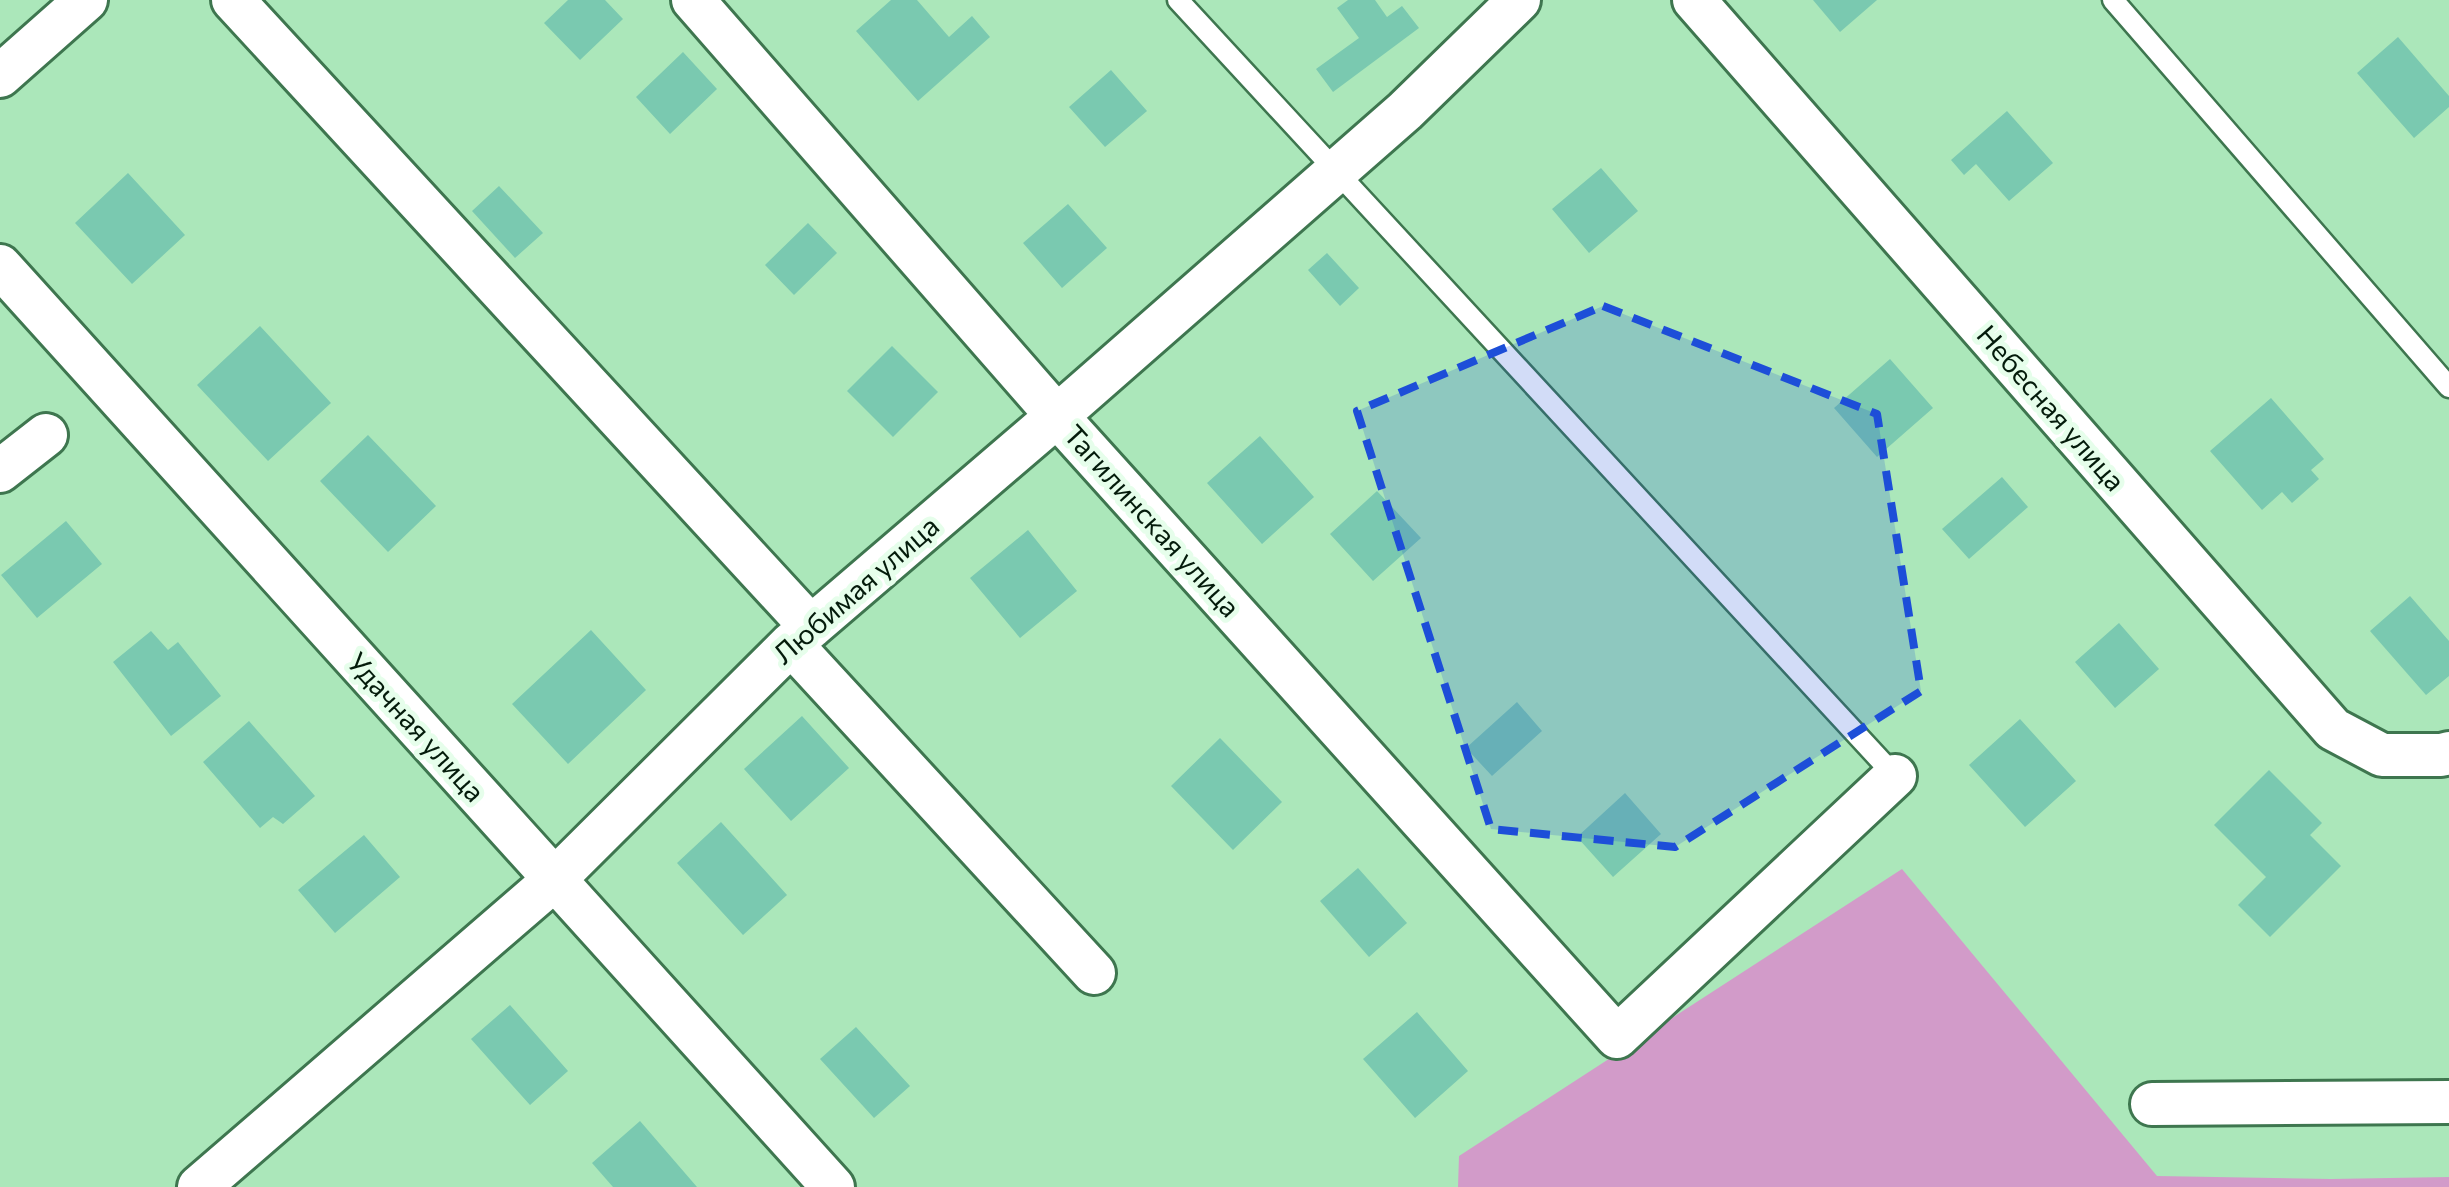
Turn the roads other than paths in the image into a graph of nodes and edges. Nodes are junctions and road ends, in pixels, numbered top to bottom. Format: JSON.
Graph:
{"nodes":[{"id":1,"x":86,"y":0,"type":"edge"},
{"id":2,"x":233,"y":0,"type":"edge"},
{"id":3,"x":693,"y":0,"type":"edge"},
{"id":4,"x":1178,"y":0,"type":"edge"},
{"id":5,"x":1519,"y":0,"type":"edge"},
{"id":6,"x":1694,"y":0,"type":"edge"},
{"id":7,"x":2113,"y":0,"type":"edge"},
{"id":8,"x":0,"y":76,"type":"edge"},
{"id":9,"x":1336,"y":172,"type":"junction"},
{"id":10,"x":0,"y":266,"type":"edge"},
{"id":11,"x":2449,"y":387,"type":"edge"},
{"id":12,"x":1057,"y":416,"type":"junction"},
{"id":13,"x":46,"y":436,"type":"dead end"},
{"id":14,"x":0,"y":471,"type":"edge"},
{"id":15,"x":801,"y":636,"type":"junction"},
{"id":16,"x":2445,"y":754,"type":"edge"},
{"id":17,"x":1894,"y":776,"type":"joint"},
{"id":18,"x":554,"y":880,"type":"junction"},
{"id":19,"x":1094,"y":974,"type":"dead end"},
{"id":20,"x":2449,"y":1102,"type":"edge"},
{"id":21,"x":2152,"y":1104,"type":"dead end"},
{"id":22,"x":199,"y":1187,"type":"edge"},
{"id":23,"x":834,"y":1187,"type":"edge"}],
"edges":[{"from":1,"to":8,"type":"street"},
{"from":2,"to":15,"type":"street"},
{"from":3,"to":12,"type":"street","name":"Тагилинская улица"},
{"from":4,"to":9,"type":"lane"},
{"from":5,"to":9,"type":"street","name":"Любимая улица"},
{"from":6,"to":16,"type":"street","name":"Небесная улица"},
{"from":7,"to":11,"type":"lane"},
{"from":9,"to":12,"type":"street","name":"Любимая улица"},
{"from":9,"to":17,"type":"lane"},
{"from":10,"to":18,"type":"street","name":"Удачная улица"},
{"from":12,"to":15,"type":"street","name":"Любимая улица"},
{"from":12,"to":17,"type":"street","name":"Тагилинская улица"},
{"from":13,"to":14,"type":"street"},
{"from":15,"to":18,"type":"street","name":"Любимая улица"},
{"from":15,"to":19,"type":"street"},
{"from":18,"to":22,"type":"street","name":"Любимая улица"},
{"from":18,"to":23,"type":"street","name":"Удачная улица"},
{"from":20,"to":21,"type":"street"}]}
